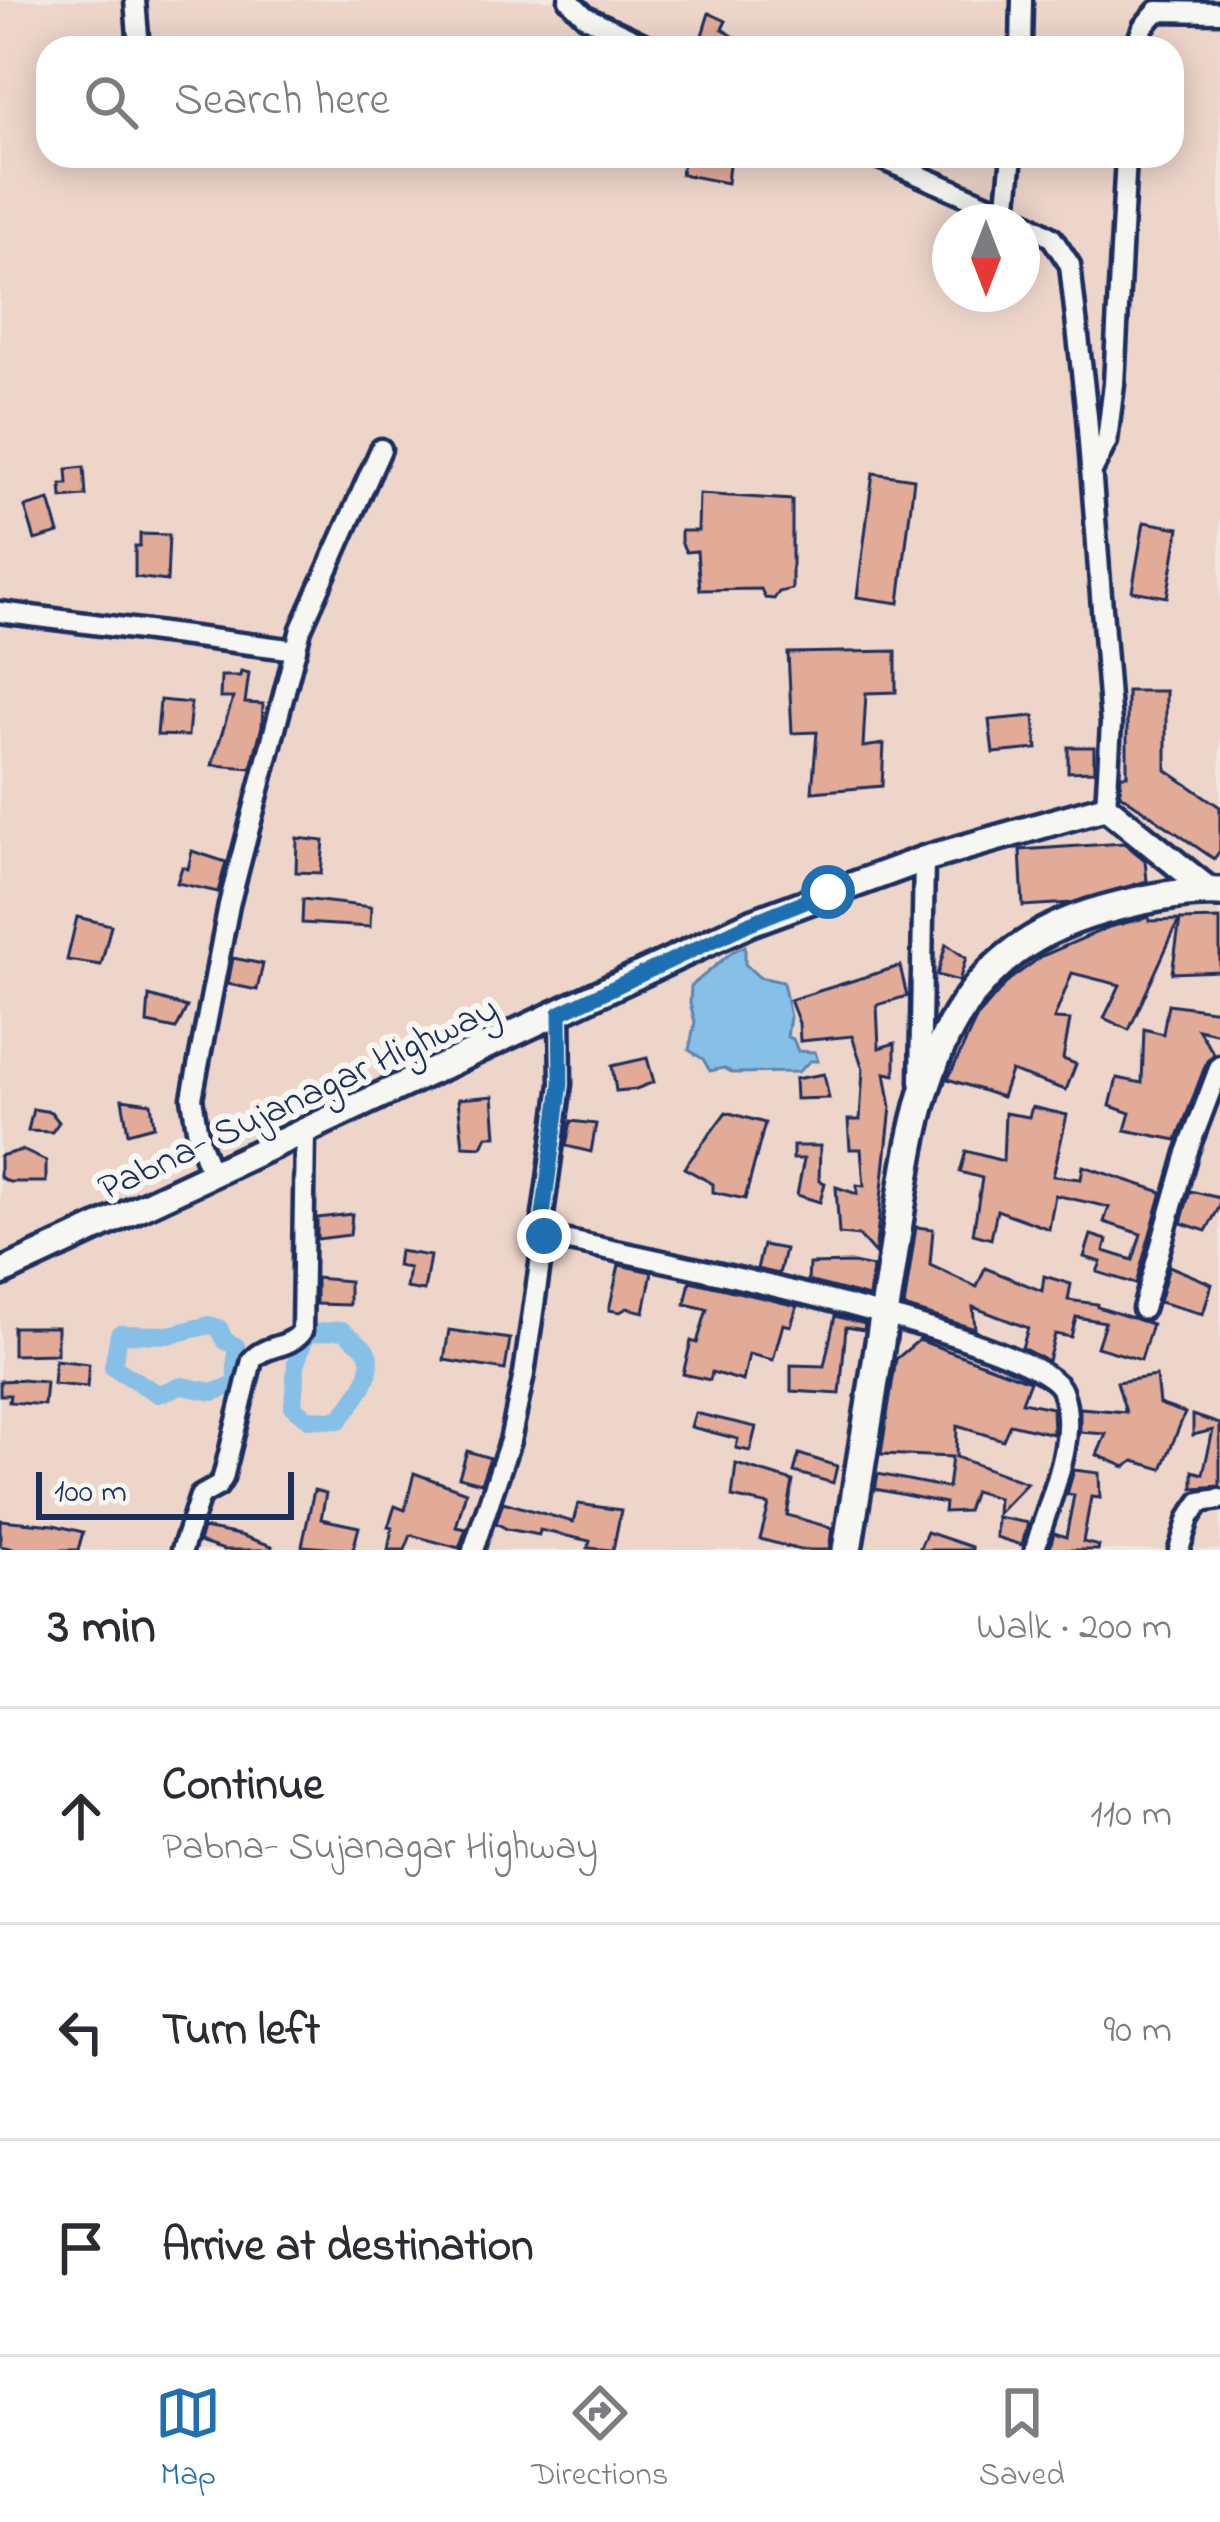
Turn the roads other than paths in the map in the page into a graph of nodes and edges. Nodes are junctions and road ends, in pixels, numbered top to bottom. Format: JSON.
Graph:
{"nodes":[{"id":1,"x":135,"y":0,"type":"edge"},
{"id":2,"x":569,"y":0,"type":"edge"},
{"id":3,"x":1022,"y":0,"type":"edge"},
{"id":4,"x":1220,"y":12,"type":"edge"},
{"id":5,"x":138,"y":36,"type":"edge"},
{"id":6,"x":627,"y":36,"type":"edge"},
{"id":7,"x":1021,"y":36,"type":"edge"},
{"id":8,"x":1140,"y":36,"type":"edge"},
{"id":9,"x":903,"y":168,"type":"edge"},
{"id":10,"x":1011,"y":168,"type":"edge"},
{"id":11,"x":1125,"y":168,"type":"edge"},
{"id":12,"x":987,"y":204,"type":"edge"},
{"id":13,"x":1007,"y":204,"type":"edge"},
{"id":14,"x":1040,"y":231,"type":"edge"},
{"id":15,"x":381,"y":449,"type":"dead end"},
{"id":16,"x":1091,"y":474,"type":"junction"},
{"id":17,"x":0,"y":612,"type":"edge"},
{"id":18,"x":296,"y":650,"type":"junction"},
{"id":19,"x":1106,"y":807,"type":"junction"},
{"id":20,"x":924,"y":859,"type":"junction"},
{"id":21,"x":1215,"y":892,"type":"edge"},
{"id":22,"x":560,"y":1013,"type":"junction"},
{"id":23,"x":1220,"y":1066,"type":"edge"},
{"id":24,"x":920,"y":1106,"type":"junction"},
{"id":25,"x":305,"y":1132,"type":"junction"},
{"id":26,"x":212,"y":1176,"type":"junction"},
{"id":27,"x":544,"y":1236,"type":"junction"},
{"id":28,"x":0,"y":1273,"type":"edge"},
{"id":29,"x":1143,"y":1309,"type":"dead end"},
{"id":30,"x":884,"y":1313,"type":"junction"},
{"id":31,"x":1220,"y":1499,"type":"edge"},
{"id":32,"x":182,"y":1550,"type":"edge"},
{"id":33,"x":473,"y":1550,"type":"edge"},
{"id":34,"x":848,"y":1550,"type":"edge"},
{"id":35,"x":1035,"y":1550,"type":"edge"},
{"id":36,"x":1179,"y":1550,"type":"edge"}],
"edges":[{"from":1,"to":5,"type":"street"},
{"from":2,"to":6,"type":"street"},
{"from":3,"to":7,"type":"street"},
{"from":4,"to":8,"type":"street"},
{"from":9,"to":12,"type":"street"},
{"from":10,"to":13,"type":"street"},
{"from":11,"to":16,"type":"street"},
{"from":14,"to":16,"type":"street"},
{"from":15,"to":18,"type":"street"},
{"from":16,"to":19,"type":"street"},
{"from":17,"to":18,"type":"street"},
{"from":18,"to":26,"type":"street"},
{"from":19,"to":20,"type":"main road","name":"Pabna- Sujanagar Highway"},
{"from":19,"to":21,"type":"main road"},
{"from":20,"to":22,"type":"main road","name":"Pabna- Sujanagar Highway"},
{"from":20,"to":24,"type":"street"},
{"from":21,"to":24,"type":"highway"},
{"from":22,"to":25,"type":"main road","name":"Pabna- Sujanagar Highway"},
{"from":22,"to":27,"type":"street"},
{"from":23,"to":29,"type":"street"},
{"from":24,"to":30,"type":"highway"},
{"from":25,"to":26,"type":"main road","name":"Pabna- Sujanagar Highway"},
{"from":25,"to":32,"type":"street"},
{"from":26,"to":28,"type":"main road","name":"Pabna- Sujanagar Highway"},
{"from":27,"to":30,"type":"street"},
{"from":27,"to":33,"type":"street"},
{"from":30,"to":34,"type":"highway"},
{"from":30,"to":35,"type":"street"},
{"from":31,"to":36,"type":"street"}]}
